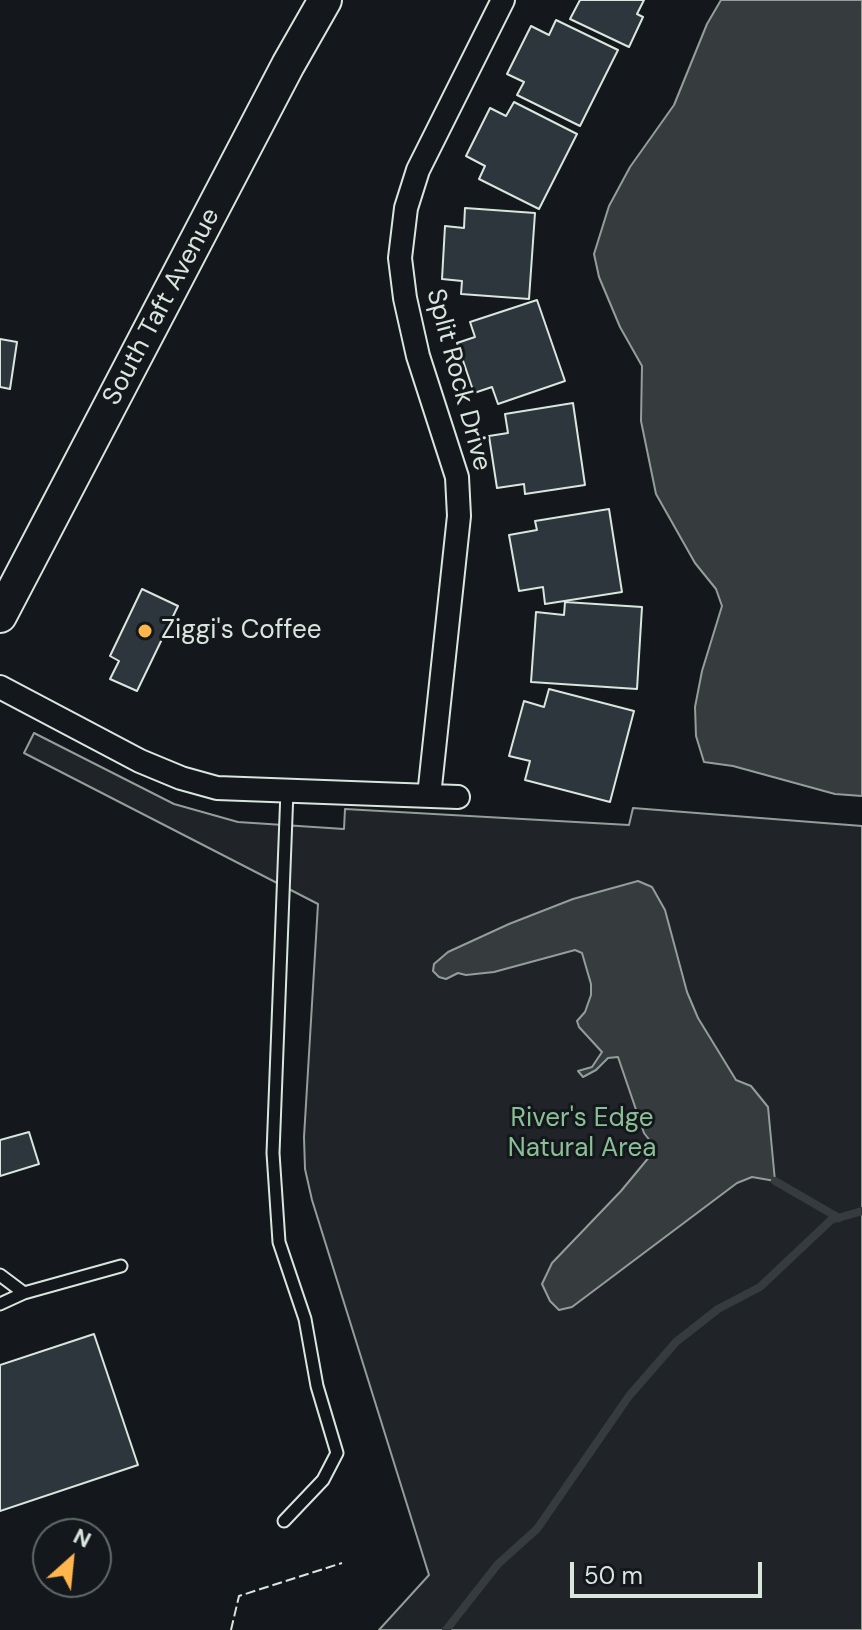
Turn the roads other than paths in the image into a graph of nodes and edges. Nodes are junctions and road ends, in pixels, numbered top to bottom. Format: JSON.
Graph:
{"nodes":[{"id":1,"x":325,"y":0,"type":"edge"},
{"id":2,"x":503,"y":0,"type":"edge"},
{"id":3,"x":0,"y":616,"type":"edge"},
{"id":4,"x":0,"y":687,"type":"edge"},
{"id":5,"x":287,"y":791,"type":"junction"},
{"id":6,"x":429,"y":796,"type":"junction"},
{"id":7,"x":458,"y":797,"type":"dead end"},
{"id":8,"x":121,"y":1266,"type":"dead end"},
{"id":9,"x":0,"y":1275,"type":"edge"},
{"id":10,"x":24,"y":1293,"type":"junction"},
{"id":11,"x":0,"y":1304,"type":"edge"},
{"id":12,"x":284,"y":1521,"type":"dead end"}],
"edges":[{"from":1,"to":3,"type":"main road","name":"South Taft Avenue"},
{"from":2,"to":6,"type":"street","name":"Split Rock Drive"},
{"from":4,"to":5,"type":"street"},
{"from":5,"to":6,"type":"street"},
{"from":5,"to":12,"type":"lane"},
{"from":6,"to":7,"type":"street"},
{"from":8,"to":10,"type":"lane"},
{"from":9,"to":10,"type":"lane"},
{"from":10,"to":11,"type":"lane"}]}
